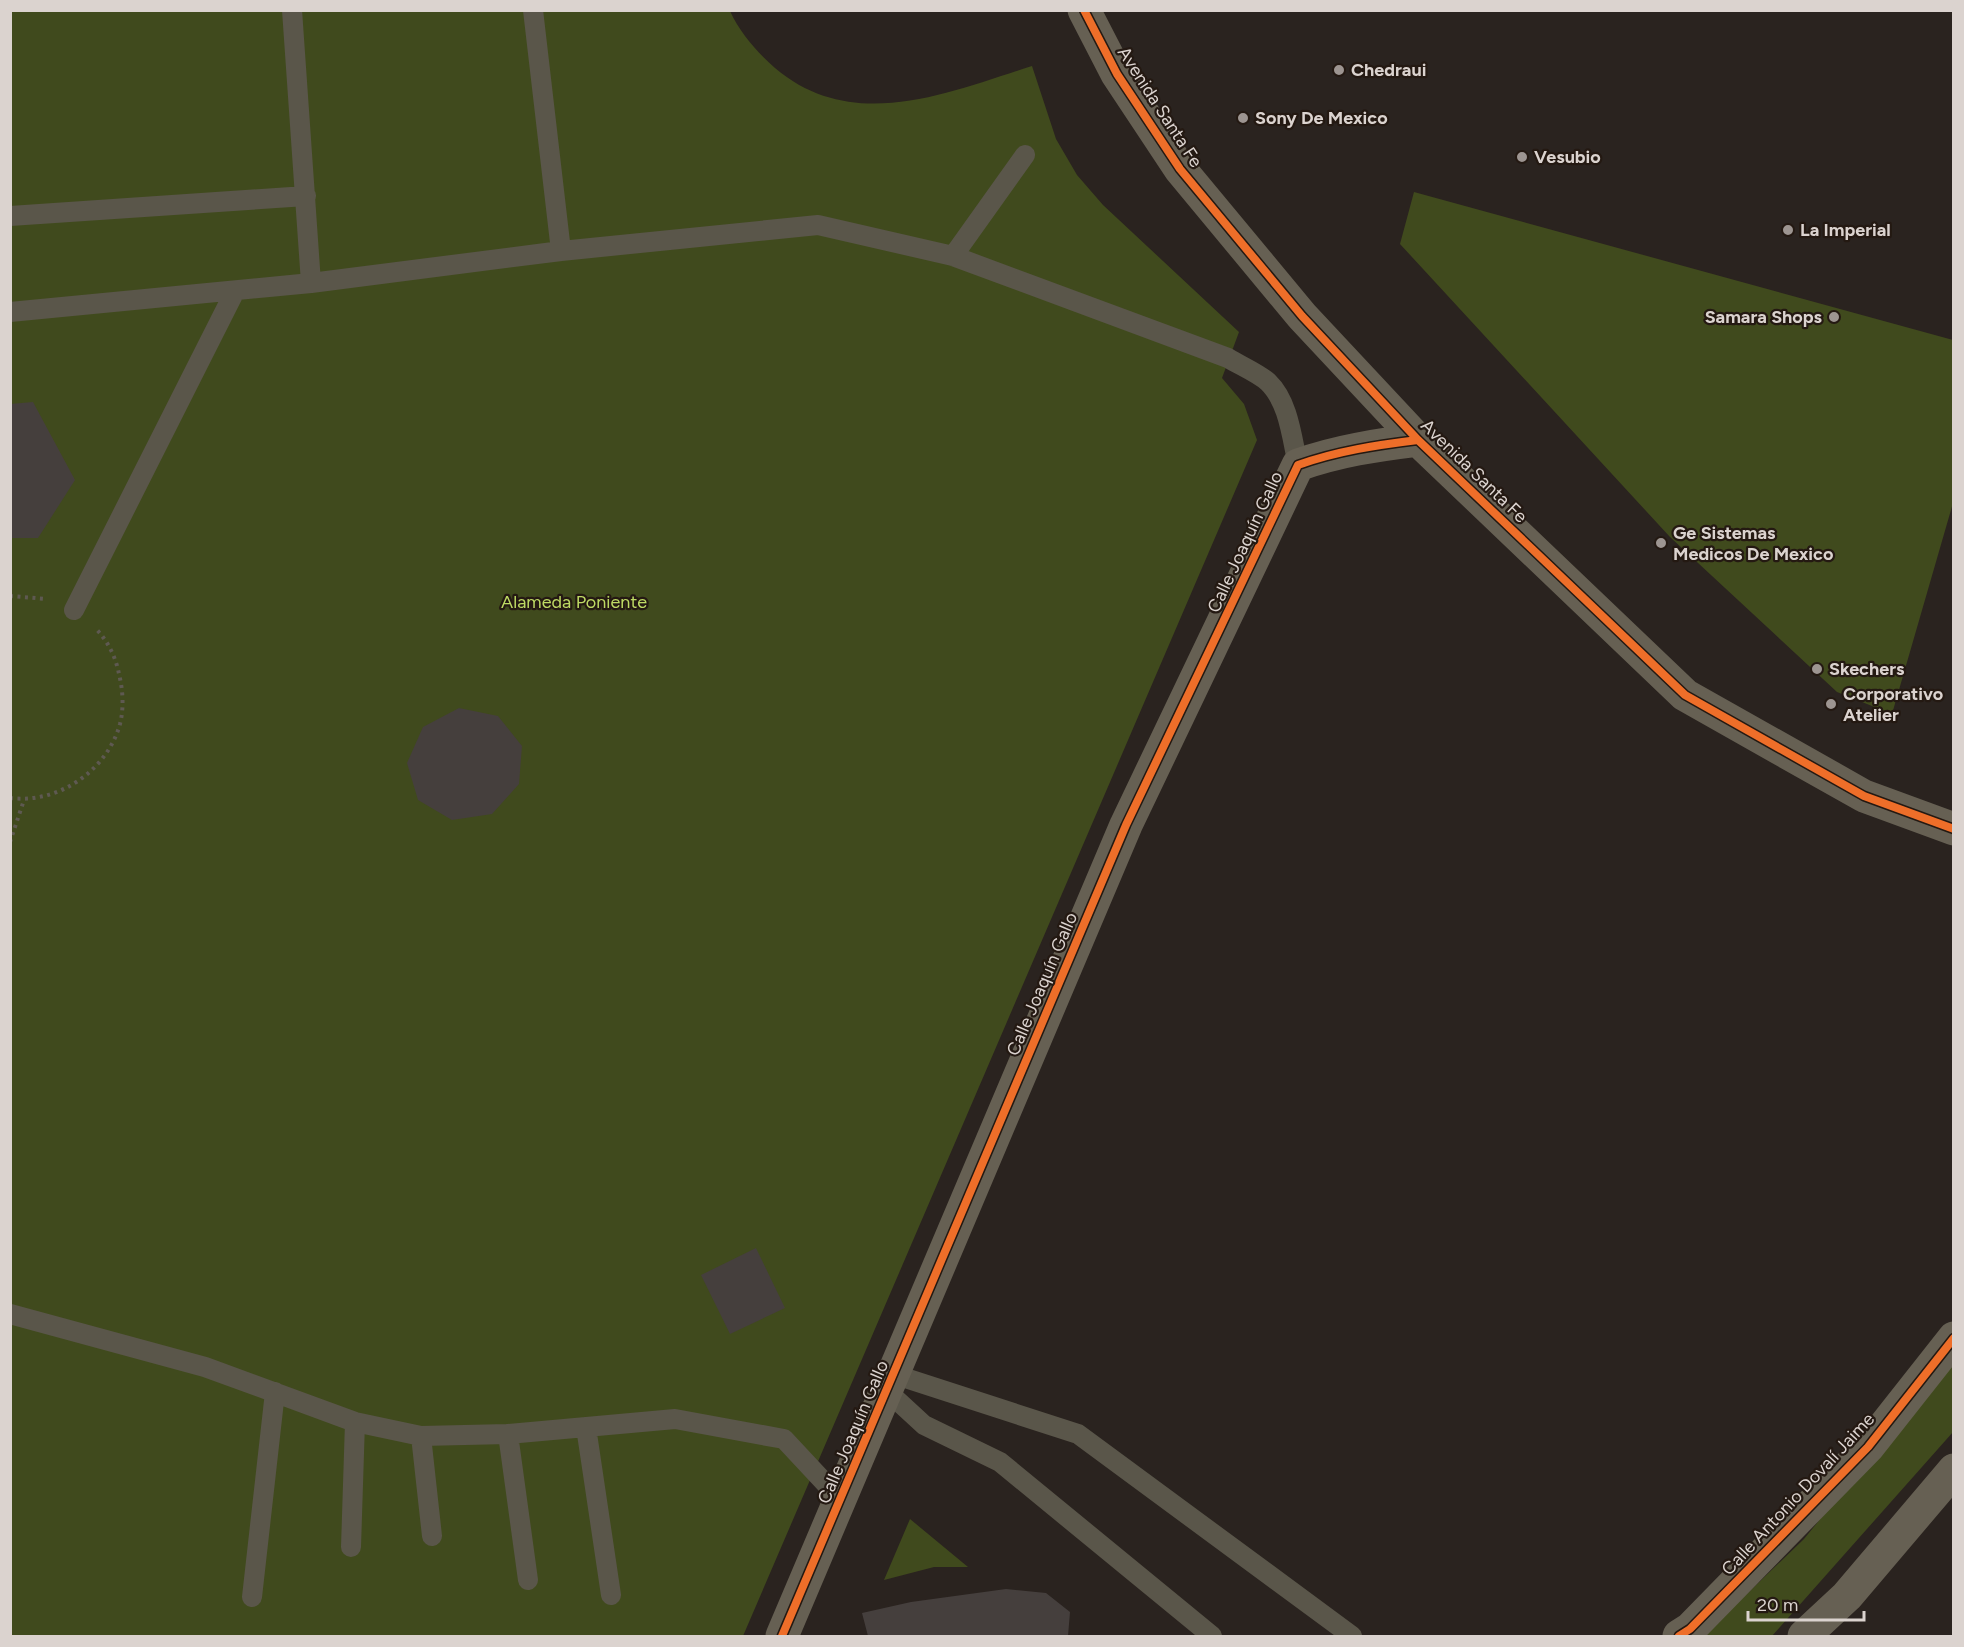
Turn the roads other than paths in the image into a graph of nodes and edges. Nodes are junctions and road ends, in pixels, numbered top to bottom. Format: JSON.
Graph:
{"nodes":[{"id":1,"x":292,"y":10,"type":"edge"},
{"id":2,"x":533,"y":10,"type":"edge"},
{"id":3,"x":1084,"y":10,"type":"edge"},
{"id":4,"x":1024,"y":155,"type":"dead end"},
{"id":5,"x":306,"y":196,"type":"junction"},
{"id":6,"x":10,"y":216,"type":"edge"},
{"id":7,"x":561,"y":251,"type":"junction"},
{"id":8,"x":953,"y":256,"type":"junction"},
{"id":9,"x":311,"y":283,"type":"junction"},
{"id":10,"x":236,"y":291,"type":"junction"},
{"id":11,"x":10,"y":312,"type":"edge"},
{"id":12,"x":1418,"y":440,"type":"junction"},
{"id":13,"x":1298,"y":465,"type":"junction"},
{"id":14,"x":74,"y":610,"type":"road end"},
{"id":15,"x":1953,"y":829,"type":"edge"},
{"id":16,"x":10,"y":1314,"type":"edge"},
{"id":17,"x":1953,"y":1338,"type":"edge"},
{"id":18,"x":890,"y":1382,"type":"junction"},
{"id":19,"x":275,"y":1392,"type":"junction"},
{"id":20,"x":355,"y":1422,"type":"junction"},
{"id":21,"x":586,"y":1427,"type":"junction"},
{"id":22,"x":508,"y":1434,"type":"junction"},
{"id":23,"x":420,"y":1436,"type":"junction"},
{"id":24,"x":1953,"y":1470,"type":"edge"},
{"id":25,"x":840,"y":1499,"type":"junction"},
{"id":26,"x":432,"y":1536,"type":"dead end"},
{"id":27,"x":351,"y":1547,"type":"dead end"},
{"id":28,"x":528,"y":1580,"type":"dead end"},
{"id":29,"x":611,"y":1595,"type":"dead end"},
{"id":30,"x":1847,"y":1596,"type":"junction"},
{"id":31,"x":252,"y":1598,"type":"dead end"},
{"id":32,"x":782,"y":1636,"type":"edge"},
{"id":33,"x":1212,"y":1636,"type":"edge"},
{"id":34,"x":1352,"y":1636,"type":"edge"},
{"id":35,"x":1679,"y":1636,"type":"edge"},
{"id":36,"x":1804,"y":1636,"type":"edge"},
{"id":37,"x":1822,"y":1636,"type":"edge"}],
"edges":[{"from":1,"to":5,"type":"lane"},
{"from":2,"to":7,"type":"lane"},
{"from":3,"to":12,"type":"street","name":"Avenida Santa Fe"},
{"from":4,"to":8,"type":"lane"},
{"from":5,"to":6,"type":"lane"},
{"from":5,"to":9,"type":"lane"},
{"from":7,"to":8,"type":"lane"},
{"from":7,"to":9,"type":"lane"},
{"from":8,"to":13,"type":"lane"},
{"from":9,"to":10,"type":"lane"},
{"from":10,"to":11,"type":"lane"},
{"from":10,"to":14,"type":"lane"},
{"from":12,"to":13,"type":"street","name":"Calle Joaquín Gallo"},
{"from":12,"to":15,"type":"street","name":"Avenida Santa Fe"},
{"from":13,"to":18,"type":"street","name":"Calle Joaquín Gallo"},
{"from":16,"to":19,"type":"lane"},
{"from":17,"to":35,"type":"street","name":"Calle Antonio Dovalí Jaime"},
{"from":18,"to":25,"type":"street","name":"Calle Joaquín Gallo"},
{"from":18,"to":33,"type":"lane"},
{"from":18,"to":34,"type":"lane"},
{"from":19,"to":20,"type":"lane"},
{"from":19,"to":31,"type":"lane"},
{"from":20,"to":23,"type":"lane"},
{"from":20,"to":27,"type":"lane"},
{"from":21,"to":22,"type":"lane"},
{"from":21,"to":25,"type":"lane"},
{"from":21,"to":29,"type":"lane"},
{"from":22,"to":23,"type":"lane"},
{"from":22,"to":28,"type":"lane"},
{"from":23,"to":26,"type":"lane"},
{"from":24,"to":30,"type":"street"},
{"from":25,"to":32,"type":"street","name":"Calle Joaquín Gallo"},
{"from":30,"to":36,"type":"street"},
{"from":30,"to":37,"type":"street"}]}
